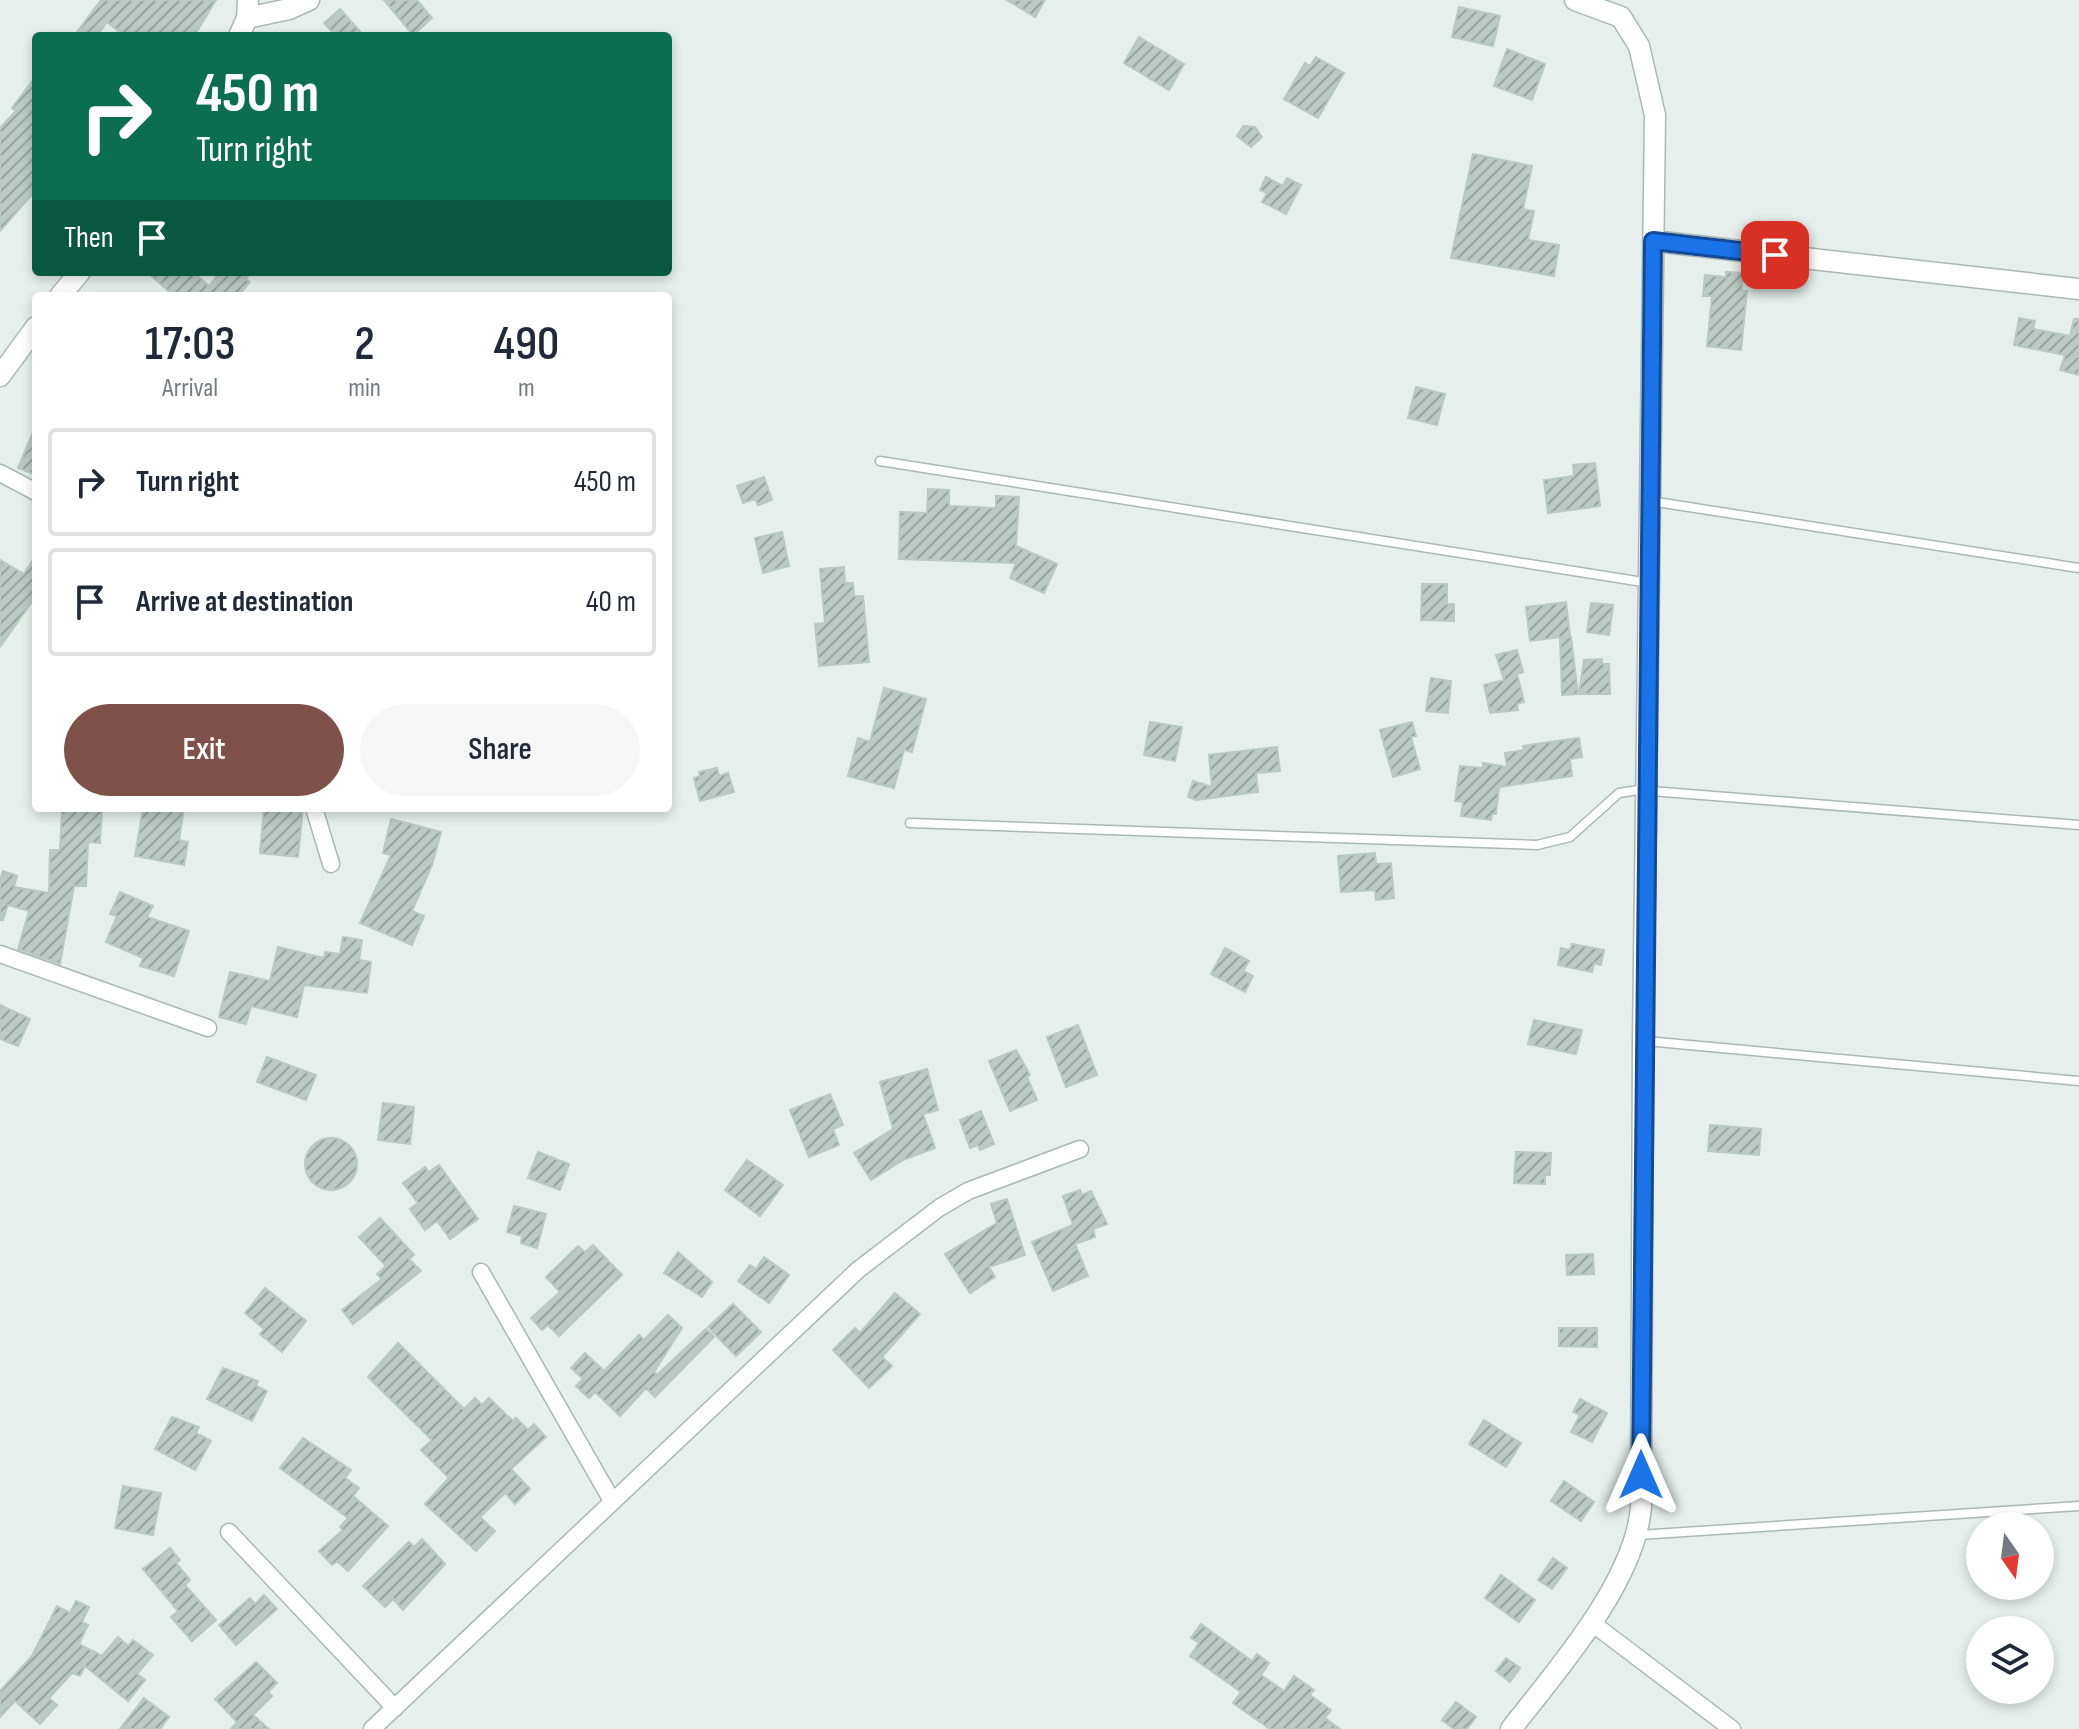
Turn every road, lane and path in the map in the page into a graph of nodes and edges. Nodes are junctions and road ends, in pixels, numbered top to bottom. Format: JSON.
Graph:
{"nodes":[{"id":1,"x":309,"y":0,"type":"edge"},
{"id":2,"x":1575,"y":0,"type":"edge"},
{"id":3,"x":245,"y":18,"type":"edge"},
{"id":4,"x":1653,"y":241,"type":"junction"},
{"id":5,"x":77,"y":276,"type":"edge"},
{"id":6,"x":2079,"y":289,"type":"edge"},
{"id":7,"x":63,"y":292,"type":"edge"},
{"id":8,"x":32,"y":332,"type":"edge"},
{"id":9,"x":0,"y":376,"type":"edge"},
{"id":10,"x":880,"y":461,"type":"dead end"},
{"id":11,"x":0,"y":473,"type":"edge"},
{"id":12,"x":32,"y":490,"type":"edge"},
{"id":13,"x":1650,"y":501,"type":"junction"},
{"id":14,"x":2079,"y":568,"type":"edge"},
{"id":15,"x":1649,"y":583,"type":"junction"},
{"id":16,"x":1646,"y":790,"type":"junction"},
{"id":17,"x":315,"y":812,"type":"edge"},
{"id":18,"x":910,"y":823,"type":"dead end"},
{"id":19,"x":2079,"y":825,"type":"edge"},
{"id":20,"x":331,"y":864,"type":"dead end"},
{"id":21,"x":0,"y":954,"type":"edge"},
{"id":22,"x":208,"y":1028,"type":"dead end"},
{"id":23,"x":1643,"y":1040,"type":"junction"},
{"id":24,"x":2079,"y":1081,"type":"edge"},
{"id":25,"x":1080,"y":1149,"type":"dead end"},
{"id":26,"x":481,"y":1272,"type":"dead end"},
{"id":27,"x":611,"y":1499,"type":"junction"},
{"id":28,"x":2079,"y":1506,"type":"edge"},
{"id":29,"x":229,"y":1532,"type":"dead end"},
{"id":30,"x":1639,"y":1535,"type":"junction"},
{"id":31,"x":1592,"y":1623,"type":"junction"},
{"id":32,"x":395,"y":1708,"type":"junction"},
{"id":33,"x":372,"y":1729,"type":"edge"},
{"id":34,"x":1511,"y":1729,"type":"edge"},
{"id":35,"x":1732,"y":1729,"type":"edge"}],
"edges":[{"from":1,"to":3,"type":"street"},
{"from":2,"to":4,"type":"street"},
{"from":4,"to":6,"type":"street"},
{"from":4,"to":13,"type":"street"},
{"from":5,"to":7,"type":"street"},
{"from":8,"to":9,"type":"street"},
{"from":10,"to":15,"type":"lane"},
{"from":11,"to":12,"type":"street"},
{"from":13,"to":14,"type":"lane"},
{"from":13,"to":15,"type":"street"},
{"from":15,"to":16,"type":"street"},
{"from":16,"to":18,"type":"lane"},
{"from":16,"to":19,"type":"lane"},
{"from":16,"to":23,"type":"street"},
{"from":17,"to":20,"type":"street"},
{"from":21,"to":22,"type":"street"},
{"from":23,"to":24,"type":"lane"},
{"from":23,"to":30,"type":"street"},
{"from":25,"to":27,"type":"street"},
{"from":26,"to":27,"type":"street"},
{"from":27,"to":32,"type":"street"},
{"from":28,"to":30,"type":"lane"},
{"from":29,"to":32,"type":"street"},
{"from":30,"to":31,"type":"street"},
{"from":31,"to":34,"type":"street"},
{"from":31,"to":35,"type":"street"},
{"from":32,"to":33,"type":"street"}]}
